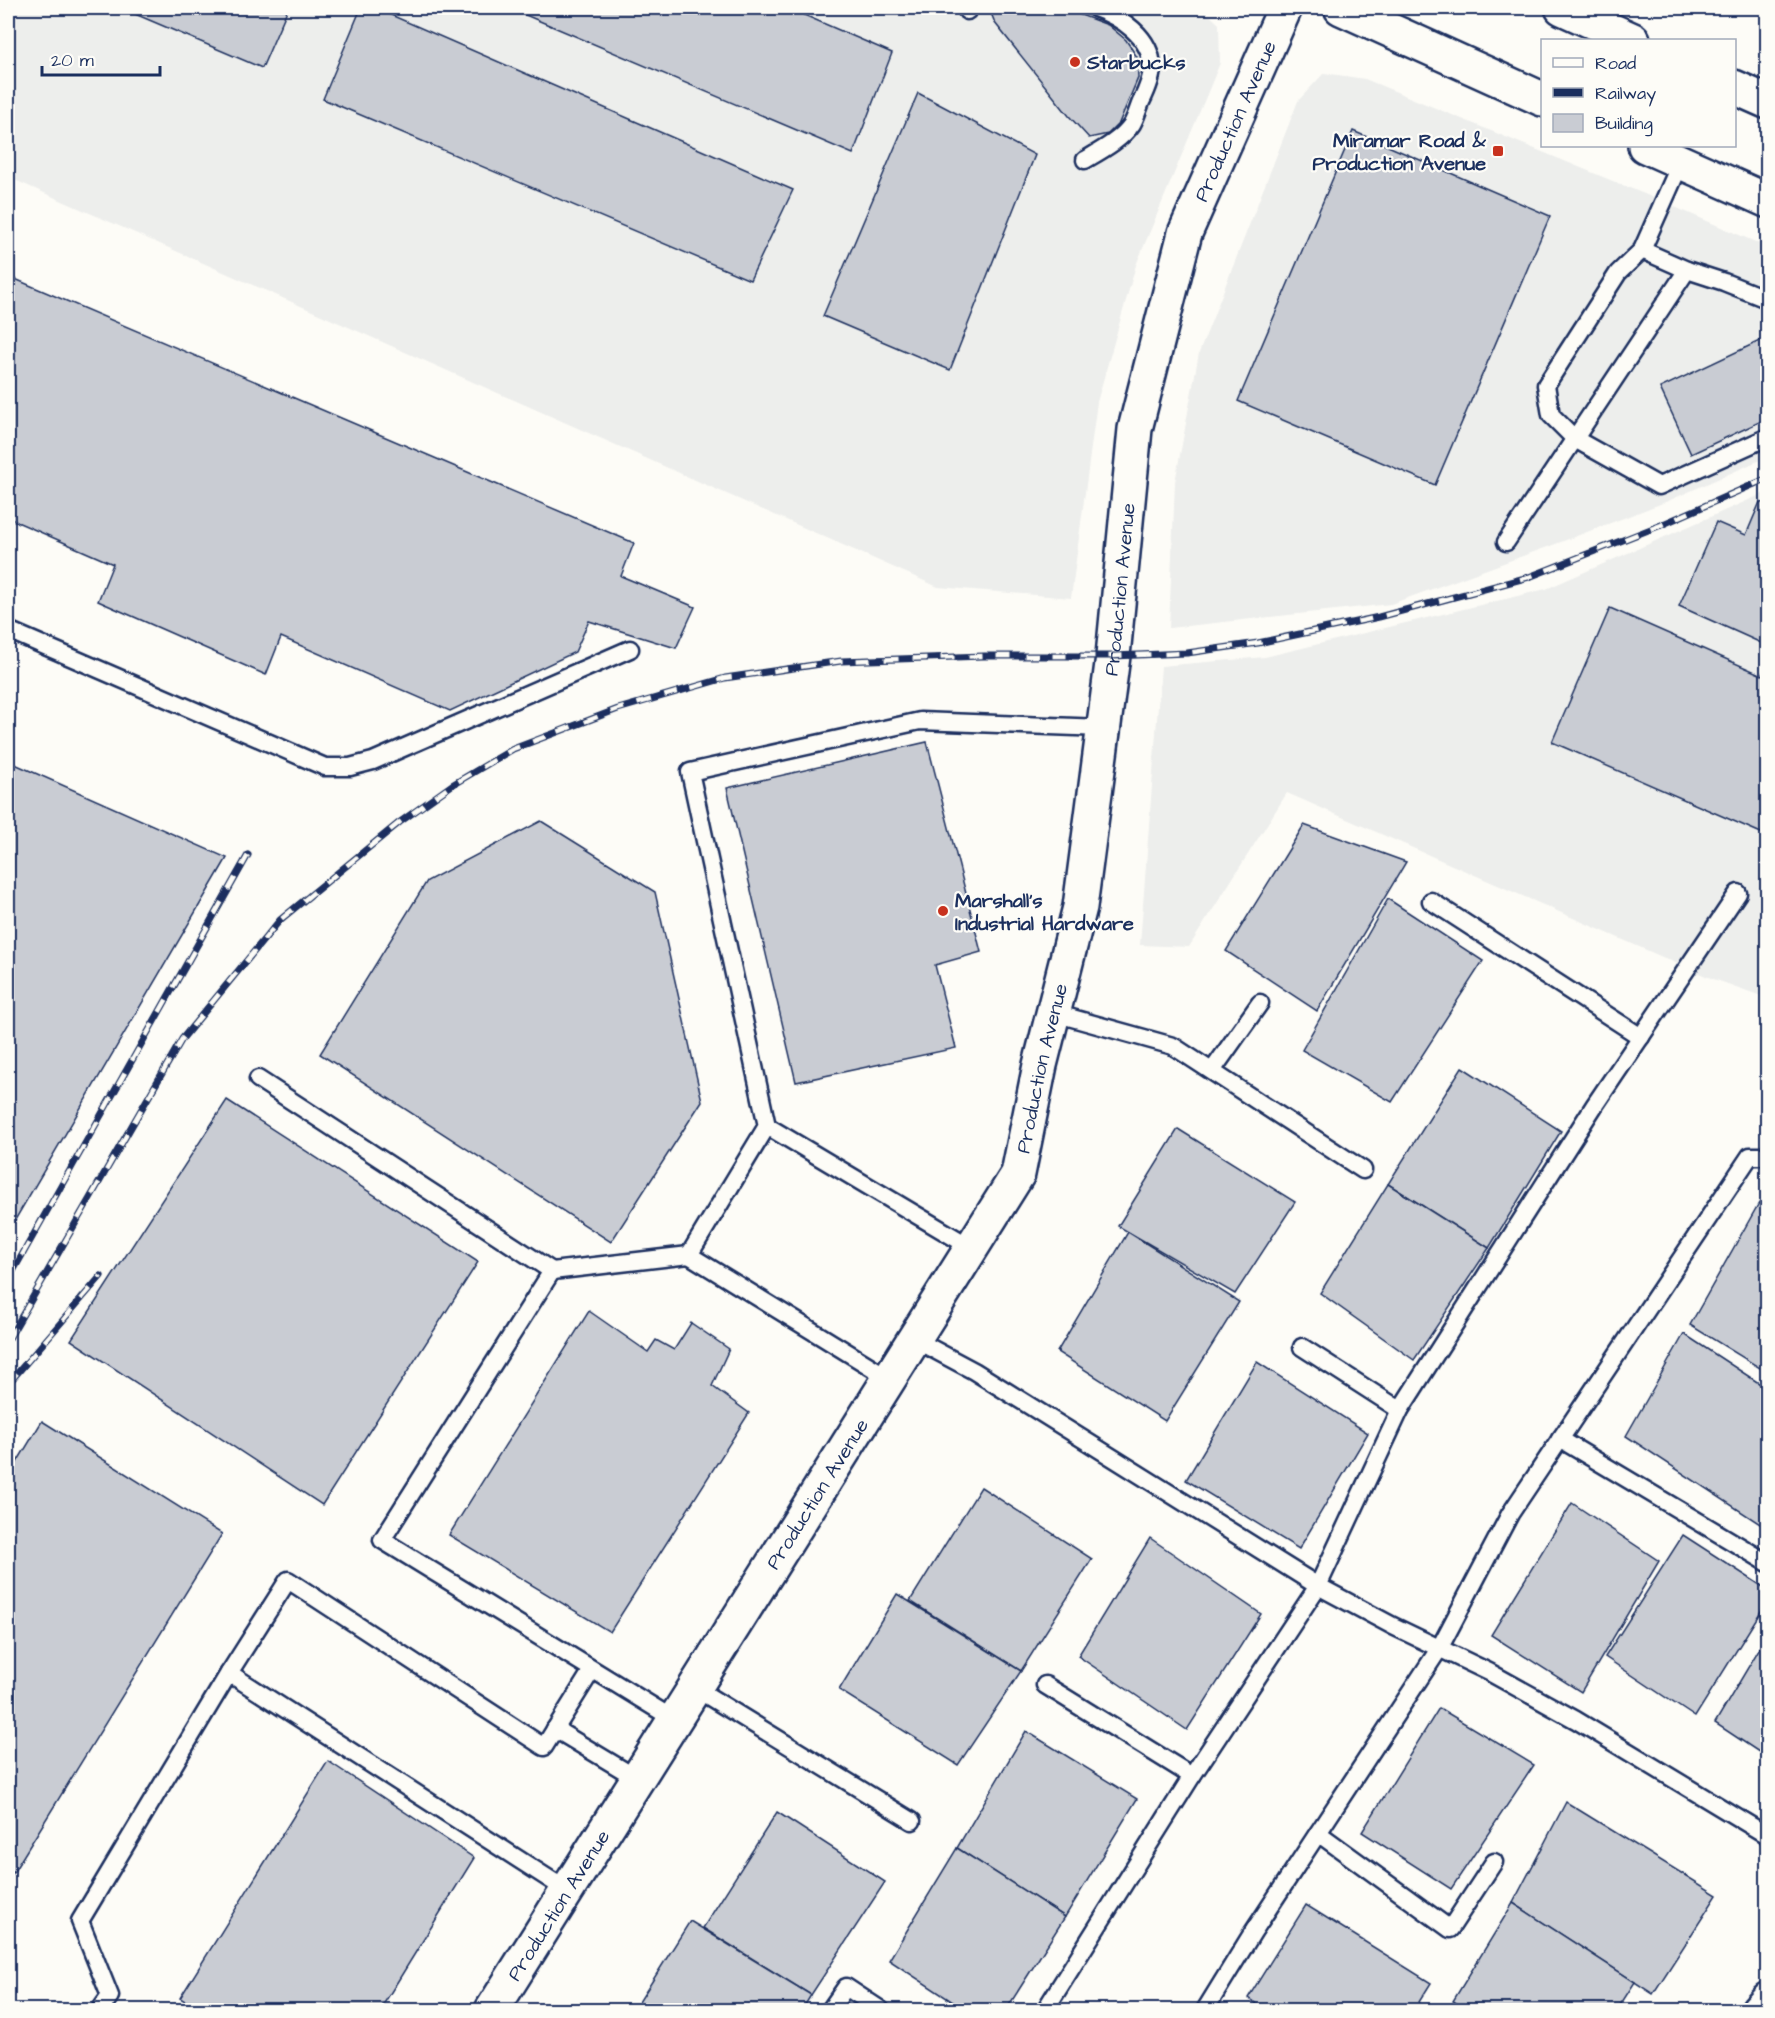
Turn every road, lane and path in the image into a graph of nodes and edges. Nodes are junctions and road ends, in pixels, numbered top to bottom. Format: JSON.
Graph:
{"nodes":[{"id":1,"x":1095,"y":8,"type":"edge"},
{"id":2,"x":1285,"y":8,"type":"edge"},
{"id":3,"x":1341,"y":8,"type":"edge"},
{"id":4,"x":1562,"y":8,"type":"edge"},
{"id":5,"x":1632,"y":39,"type":"edge"},
{"id":6,"x":1736,"y":88,"type":"edge"},
{"id":7,"x":1541,"y":99,"type":"edge"},
{"id":8,"x":1767,"y":102,"type":"edge"},
{"id":9,"x":1647,"y":147,"type":"edge"},
{"id":10,"x":1085,"y":160,"type":"dead end"},
{"id":11,"x":1681,"y":162,"type":"junction"},
{"id":12,"x":1767,"y":201,"type":"edge"},
{"id":13,"x":1642,"y":250,"type":"junction"},
{"id":14,"x":1687,"y":270,"type":"junction"},
{"id":15,"x":1766,"y":296,"type":"edge"},
{"id":16,"x":1767,"y":436,"type":"edge"},
{"id":17,"x":1575,"y":439,"type":"junction"},
{"id":18,"x":1506,"y":542,"type":"dead end"},
{"id":19,"x":8,"y":630,"type":"edge"},
{"id":20,"x":630,"y":649,"type":"dead end"},
{"id":21,"x":1103,"y":728,"type":"junction"},
{"id":22,"x":1738,"y":893,"type":"dead end"},
{"id":23,"x":1431,"y":901,"type":"dead end"},
{"id":24,"x":1260,"y":1003,"type":"dead end"},
{"id":25,"x":1053,"y":1013,"type":"junction"},
{"id":26,"x":1641,"y":1037,"type":"junction"},
{"id":27,"x":1212,"y":1071,"type":"junction"},
{"id":28,"x":258,"y":1079,"type":"dead end"},
{"id":29,"x":768,"y":1126,"type":"junction"},
{"id":30,"x":1767,"y":1156,"type":"edge"},
{"id":31,"x":1363,"y":1170,"type":"dead end"},
{"id":32,"x":972,"y":1248,"type":"junction"},
{"id":33,"x":689,"y":1255,"type":"junction"},
{"id":34,"x":552,"y":1271,"type":"junction"},
{"id":35,"x":915,"y":1339,"type":"junction"},
{"id":36,"x":1302,"y":1347,"type":"dead end"},
{"id":37,"x":890,"y":1378,"type":"junction"},
{"id":38,"x":1400,"y":1410,"type":"junction"},
{"id":39,"x":1560,"y":1439,"type":"junction"},
{"id":40,"x":1767,"y":1563,"type":"edge"},
{"id":41,"x":1318,"y":1586,"type":"junction"},
{"id":42,"x":1439,"y":1649,"type":"junction"},
{"id":43,"x":592,"y":1670,"type":"junction"},
{"id":44,"x":229,"y":1673,"type":"junction"},
{"id":45,"x":1044,"y":1685,"type":"dead end"},
{"id":46,"x":695,"y":1688,"type":"junction"},
{"id":47,"x":675,"y":1720,"type":"junction"},
{"id":48,"x":555,"y":1729,"type":"junction"},
{"id":49,"x":1192,"y":1776,"type":"junction"},
{"id":50,"x":638,"y":1779,"type":"junction"},
{"id":51,"x":912,"y":1821,"type":"dead end"},
{"id":52,"x":1318,"y":1833,"type":"junction"},
{"id":53,"x":1767,"y":1836,"type":"edge"},
{"id":54,"x":1494,"y":1862,"type":"dead end"},
{"id":55,"x":568,"y":1891,"type":"junction"},
{"id":56,"x":1767,"y":1999,"type":"edge"},
{"id":57,"x":100,"y":2010,"type":"edge"},
{"id":58,"x":493,"y":2010,"type":"edge"},
{"id":59,"x":830,"y":2010,"type":"edge"},
{"id":60,"x":881,"y":2010,"type":"edge"},
{"id":61,"x":1045,"y":2010,"type":"edge"},
{"id":62,"x":1205,"y":2010,"type":"edge"},
{"id":63,"x":1758,"y":2010,"type":"edge"}],
"edges":[{"from":1,"to":10,"type":"lane"},
{"from":2,"to":21,"type":"street","name":"Production Avenue"},
{"from":3,"to":7,"type":"street"},
{"from":4,"to":5,"type":"street"},
{"from":6,"to":8,"type":"street"},
{"from":9,"to":11,"type":"street"},
{"from":11,"to":12,"type":"street"},
{"from":11,"to":13,"type":"lane"},
{"from":13,"to":14,"type":"lane"},
{"from":13,"to":17,"type":"lane"},
{"from":14,"to":15,"type":"lane"},
{"from":14,"to":17,"type":"lane"},
{"from":16,"to":17,"type":"lane"},
{"from":17,"to":18,"type":"lane"},
{"from":19,"to":20,"type":"lane"},
{"from":21,"to":25,"type":"street","name":"Production Avenue"},
{"from":21,"to":29,"type":"lane"},
{"from":22,"to":26,"type":"lane"},
{"from":23,"to":26,"type":"lane"},
{"from":24,"to":27,"type":"lane"},
{"from":25,"to":27,"type":"lane"},
{"from":25,"to":32,"type":"street","name":"Production Avenue"},
{"from":26,"to":38,"type":"lane"},
{"from":27,"to":31,"type":"lane"},
{"from":28,"to":34,"type":"lane"},
{"from":29,"to":32,"type":"lane"},
{"from":29,"to":33,"type":"lane"},
{"from":30,"to":39,"type":"lane"},
{"from":32,"to":35,"type":"street","name":"Production Avenue"},
{"from":33,"to":34,"type":"lane"},
{"from":33,"to":37,"type":"lane"},
{"from":34,"to":43,"type":"lane"},
{"from":35,"to":37,"type":"street","name":"Production Avenue"},
{"from":35,"to":41,"type":"lane"},
{"from":36,"to":38,"type":"lane"},
{"from":37,"to":46,"type":"street","name":"Production Avenue"},
{"from":38,"to":41,"type":"lane"},
{"from":39,"to":40,"type":"lane"},
{"from":39,"to":42,"type":"lane"},
{"from":41,"to":42,"type":"lane"},
{"from":41,"to":49,"type":"lane"},
{"from":42,"to":52,"type":"lane"},
{"from":42,"to":53,"type":"lane"},
{"from":43,"to":47,"type":"lane"},
{"from":43,"to":48,"type":"lane"},
{"from":44,"to":48,"type":"lane"},
{"from":44,"to":55,"type":"lane"},
{"from":44,"to":57,"type":"lane"},
{"from":45,"to":49,"type":"lane"},
{"from":46,"to":47,"type":"street","name":"Production Avenue"},
{"from":46,"to":51,"type":"lane"},
{"from":47,"to":50,"type":"street","name":"Production Avenue"},
{"from":48,"to":50,"type":"lane"},
{"from":49,"to":61,"type":"lane"},
{"from":50,"to":55,"type":"street","name":"Production Avenue"},
{"from":52,"to":54,"type":"lane"},
{"from":52,"to":62,"type":"lane"},
{"from":55,"to":58,"type":"street","name":"Production Avenue"},
{"from":56,"to":63,"type":"street"},
{"from":59,"to":60,"type":"lane"}]}
